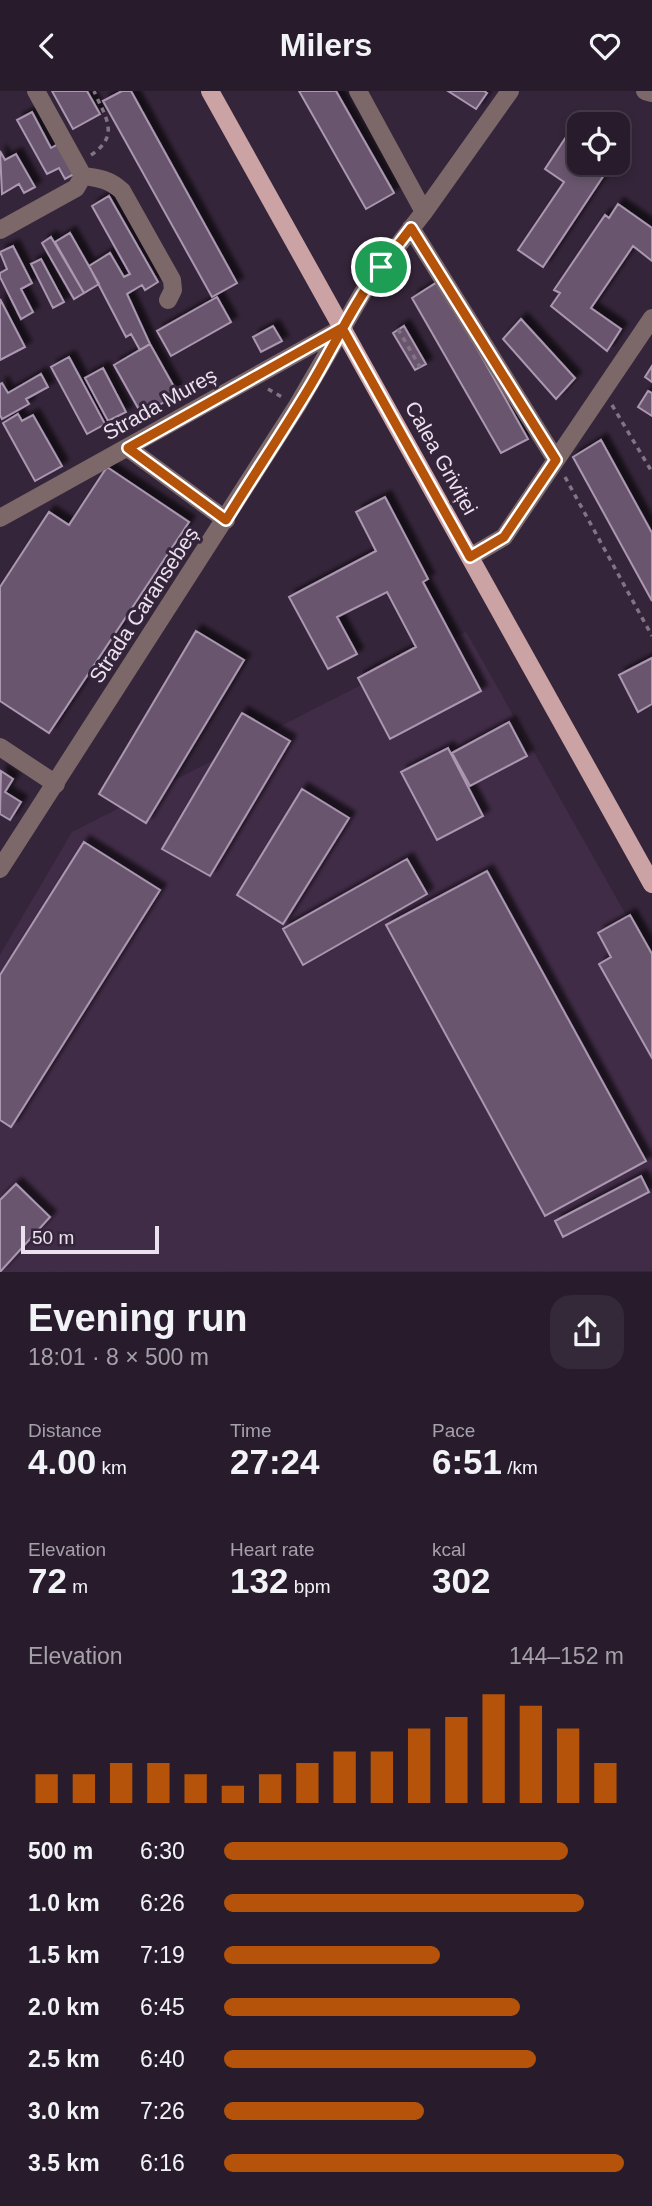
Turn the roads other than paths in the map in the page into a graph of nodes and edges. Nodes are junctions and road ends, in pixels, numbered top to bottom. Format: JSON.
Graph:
{"nodes":[{"id":1,"x":36,"y":91,"type":"edge"},
{"id":2,"x":210,"y":91,"type":"edge"},
{"id":3,"x":358,"y":91,"type":"edge"},
{"id":4,"x":510,"y":91,"type":"edge"},
{"id":5,"x":645,"y":91,"type":"edge"},
{"id":6,"x":652,"y":93,"type":"edge"},
{"id":7,"x":80,"y":170,"type":"junction"},
{"id":8,"x":424,"y":212,"type":"junction"},
{"id":9,"x":411,"y":228,"type":"junction"},
{"id":10,"x":0,"y":230,"type":"edge"},
{"id":11,"x":168,"y":300,"type":"dead end"},
{"id":12,"x":652,"y":318,"type":"edge"},
{"id":13,"x":342,"y":328,"type":"junction"},
{"id":14,"x":128,"y":448,"type":"junction"},
{"id":15,"x":556,"y":460,"type":"junction"},
{"id":16,"x":0,"y":519,"type":"edge"},
{"id":17,"x":226,"y":520,"type":"junction"},
{"id":18,"x":470,"y":557,"type":"junction"},
{"id":19,"x":0,"y":747,"type":"edge"},
{"id":20,"x":56,"y":784,"type":"junction"},
{"id":21,"x":0,"y":869,"type":"edge"},
{"id":22,"x":652,"y":884,"type":"edge"}],
"edges":[{"from":1,"to":7,"type":"street"},
{"from":2,"to":13,"type":"main road","name":"Calea Griviței"},
{"from":3,"to":8,"type":"street"},
{"from":4,"to":8,"type":"street","name":"Strada Caransebeș"},
{"from":5,"to":6,"type":"street"},
{"from":7,"to":10,"type":"street"},
{"from":7,"to":11,"type":"street"},
{"from":8,"to":9,"type":"street","name":"Strada Caransebeș"},
{"from":9,"to":13,"type":"street","name":"Strada Caransebeș"},
{"from":9,"to":15,"type":"street"},
{"from":12,"to":15,"type":"street"},
{"from":13,"to":14,"type":"street","name":"Strada Mureș"},
{"from":13,"to":17,"type":"street","name":"Strada Caransebeș"},
{"from":13,"to":18,"type":"main road","name":"Calea Griviței"},
{"from":14,"to":16,"type":"street","name":"Strada Mureș"},
{"from":14,"to":17,"type":"street"},
{"from":15,"to":18,"type":"street"},
{"from":17,"to":20,"type":"street","name":"Strada Caransebeș"},
{"from":18,"to":22,"type":"main road","name":"Calea Griviței"},
{"from":19,"to":20,"type":"street"},
{"from":20,"to":21,"type":"street","name":"Strada Caransebeș"}]}
